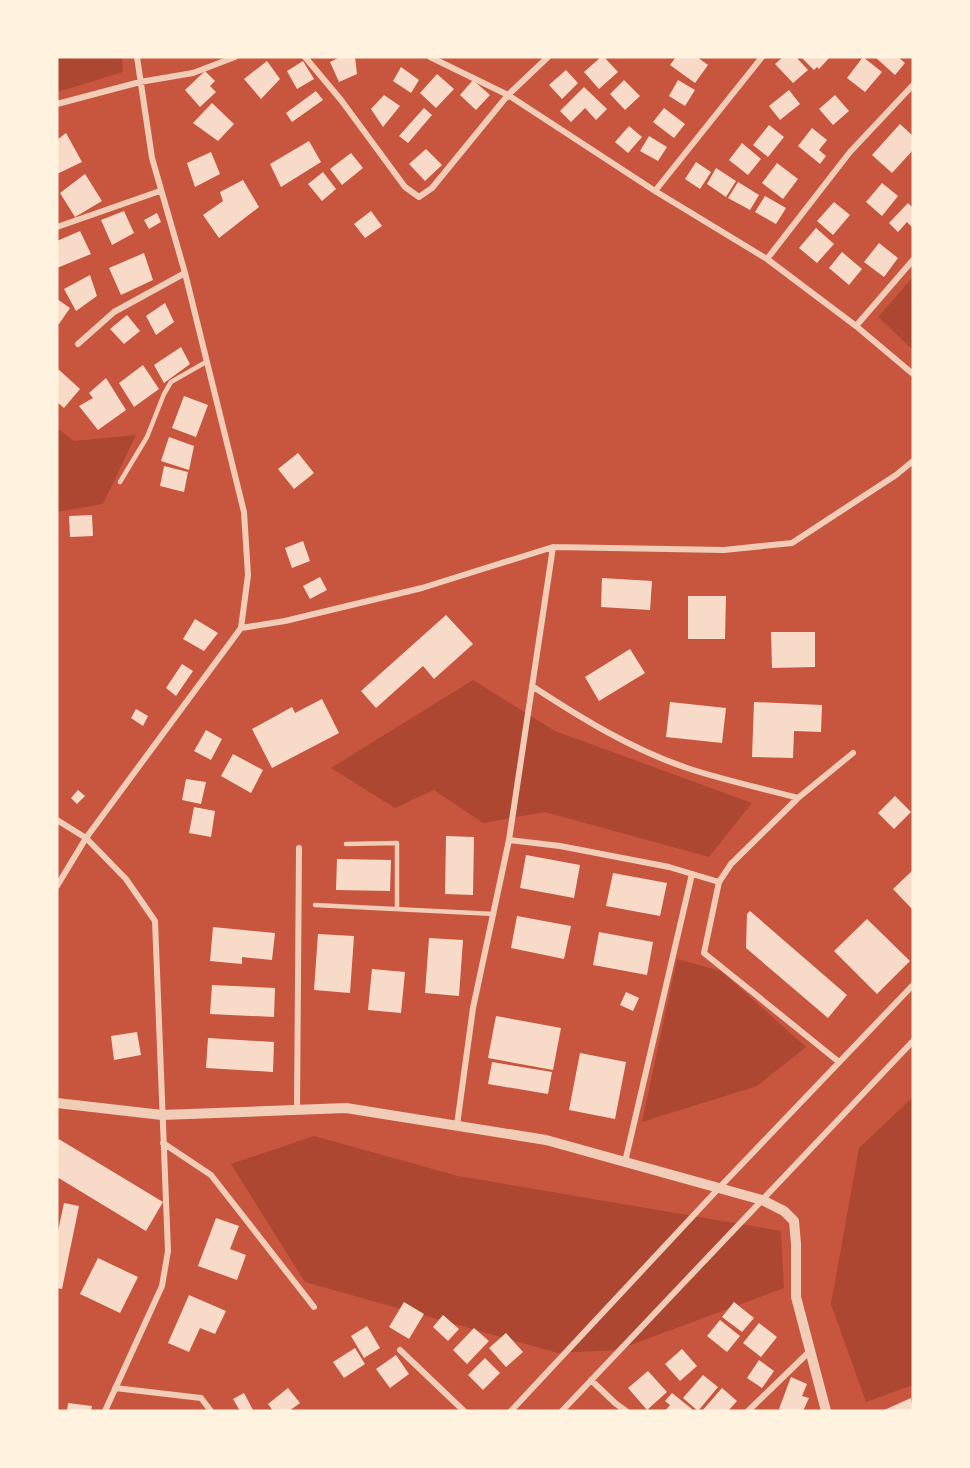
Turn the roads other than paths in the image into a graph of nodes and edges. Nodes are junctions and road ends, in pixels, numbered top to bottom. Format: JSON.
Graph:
{"nodes":[{"id":1,"x":137,"y":57,"type":"edge"},
{"id":2,"x":235,"y":57,"type":"edge"},
{"id":3,"x":305,"y":57,"type":"edge"},
{"id":4,"x":430,"y":57,"type":"edge"},
{"id":5,"x":548,"y":57,"type":"edge"},
{"id":6,"x":762,"y":57,"type":"edge"},
{"id":7,"x":140,"y":82,"type":"junction"},
{"id":8,"x":913,"y":85,"type":"edge"},
{"id":9,"x":508,"y":95,"type":"junction"},
{"id":10,"x":57,"y":104,"type":"edge"},
{"id":11,"x":160,"y":191,"type":"junction"},
{"id":12,"x":655,"y":191,"type":"junction"},
{"id":13,"x":57,"y":227,"type":"edge"},
{"id":14,"x":767,"y":259,"type":"junction"},
{"id":15,"x":913,"y":260,"type":"edge"},
{"id":16,"x":185,"y":273,"type":"junction"},
{"id":17,"x":856,"y":326,"type":"junction"},
{"id":18,"x":78,"y":344,"type":"dead end"},
{"id":19,"x":206,"y":362,"type":"junction"},
{"id":20,"x":913,"y":374,"type":"edge"},
{"id":21,"x":913,"y":461,"type":"edge"},
{"id":22,"x":120,"y":482,"type":"dead end"},
{"id":23,"x":553,"y":547,"type":"junction"},
{"id":24,"x":241,"y":628,"type":"junction"},
{"id":25,"x":532,"y":686,"type":"junction"},
{"id":26,"x":853,"y":753,"type":"dead end"},
{"id":27,"x":798,"y":798,"type":"junction"},
{"id":28,"x":57,"y":820,"type":"edge"},
{"id":29,"x":86,"y":838,"type":"junction"},
{"id":30,"x":509,"y":840,"type":"junction"},
{"id":31,"x":346,"y":844,"type":"dead end"},
{"id":32,"x":299,"y":848,"type":"dead end"},
{"id":33,"x":693,"y":874,"type":"junction"},
{"id":34,"x":719,"y":882,"type":"junction"},
{"id":35,"x":57,"y":886,"type":"edge"},
{"id":36,"x":315,"y":905,"type":"dead end"},
{"id":37,"x":397,"y":909,"type":"junction"},
{"id":38,"x":494,"y":914,"type":"junction"},
{"id":39,"x":913,"y":985,"type":"edge"},
{"id":40,"x":913,"y":1041,"type":"edge"},
{"id":41,"x":839,"y":1062,"type":"junction"},
{"id":42,"x":57,"y":1103,"type":"edge"},
{"id":43,"x":297,"y":1110,"type":"junction"},
{"id":44,"x":162,"y":1115,"type":"junction"},
{"id":45,"x":457,"y":1125,"type":"junction"},
{"id":46,"x":163,"y":1143,"type":"junction"},
{"id":47,"x":625,"y":1162,"type":"junction"},
{"id":48,"x":719,"y":1188,"type":"junction"},
{"id":49,"x":762,"y":1200,"type":"junction"},
{"id":50,"x":314,"y":1307,"type":"dead end"},
{"id":51,"x":400,"y":1350,"type":"dead end"},
{"id":52,"x":810,"y":1351,"type":"junction"},
{"id":53,"x":591,"y":1380,"type":"junction"},
{"id":54,"x":115,"y":1388,"type":"junction"},
{"id":55,"x":105,"y":1411,"type":"edge"},
{"id":56,"x":211,"y":1411,"type":"edge"},
{"id":57,"x":464,"y":1411,"type":"edge"},
{"id":58,"x":511,"y":1411,"type":"edge"},
{"id":59,"x":562,"y":1411,"type":"edge"},
{"id":60,"x":626,"y":1411,"type":"edge"},
{"id":61,"x":748,"y":1411,"type":"edge"},
{"id":62,"x":825,"y":1411,"type":"edge"}],
"edges":[{"from":1,"to":7,"type":"street"},
{"from":2,"to":7,"type":"street"},
{"from":3,"to":9,"type":"street"},
{"from":4,"to":9,"type":"street"},
{"from":5,"to":9,"type":"street"},
{"from":6,"to":12,"type":"street"},
{"from":7,"to":10,"type":"street"},
{"from":7,"to":11,"type":"street"},
{"from":8,"to":14,"type":"street"},
{"from":9,"to":12,"type":"street"},
{"from":11,"to":13,"type":"street"},
{"from":11,"to":16,"type":"street"},
{"from":12,"to":14,"type":"street"},
{"from":14,"to":17,"type":"street"},
{"from":15,"to":17,"type":"street"},
{"from":16,"to":18,"type":"street"},
{"from":16,"to":19,"type":"street"},
{"from":17,"to":20,"type":"street"},
{"from":19,"to":22,"type":"lane"},
{"from":19,"to":24,"type":"street"},
{"from":21,"to":23,"type":"street"},
{"from":23,"to":24,"type":"street"},
{"from":23,"to":25,"type":"street"},
{"from":24,"to":29,"type":"street"},
{"from":25,"to":27,"type":"street"},
{"from":25,"to":30,"type":"street"},
{"from":26,"to":27,"type":"street"},
{"from":27,"to":34,"type":"street"},
{"from":28,"to":29,"type":"street"},
{"from":29,"to":35,"type":"street"},
{"from":29,"to":44,"type":"street"},
{"from":30,"to":33,"type":"street"},
{"from":30,"to":38,"type":"street"},
{"from":31,"to":37,"type":"lane"},
{"from":32,"to":43,"type":"street"},
{"from":33,"to":34,"type":"street"},
{"from":33,"to":47,"type":"street"},
{"from":34,"to":41,"type":"street"},
{"from":36,"to":37,"type":"lane"},
{"from":37,"to":38,"type":"lane"},
{"from":38,"to":45,"type":"street"},
{"from":39,"to":41,"type":"street"},
{"from":40,"to":49,"type":"street"},
{"from":41,"to":48,"type":"street"},
{"from":42,"to":44,"type":"street"},
{"from":43,"to":44,"type":"street"},
{"from":43,"to":45,"type":"street"},
{"from":44,"to":46,"type":"street"},
{"from":45,"to":47,"type":"street"},
{"from":46,"to":50,"type":"street"},
{"from":46,"to":54,"type":"street"},
{"from":47,"to":48,"type":"street"},
{"from":48,"to":49,"type":"street"},
{"from":48,"to":58,"type":"street"},
{"from":49,"to":52,"type":"street"},
{"from":49,"to":53,"type":"street"},
{"from":51,"to":57,"type":"street"},
{"from":52,"to":61,"type":"street"},
{"from":52,"to":62,"type":"street"},
{"from":53,"to":59,"type":"street"},
{"from":53,"to":60,"type":"street"},
{"from":54,"to":55,"type":"street"},
{"from":54,"to":56,"type":"street"}]}
